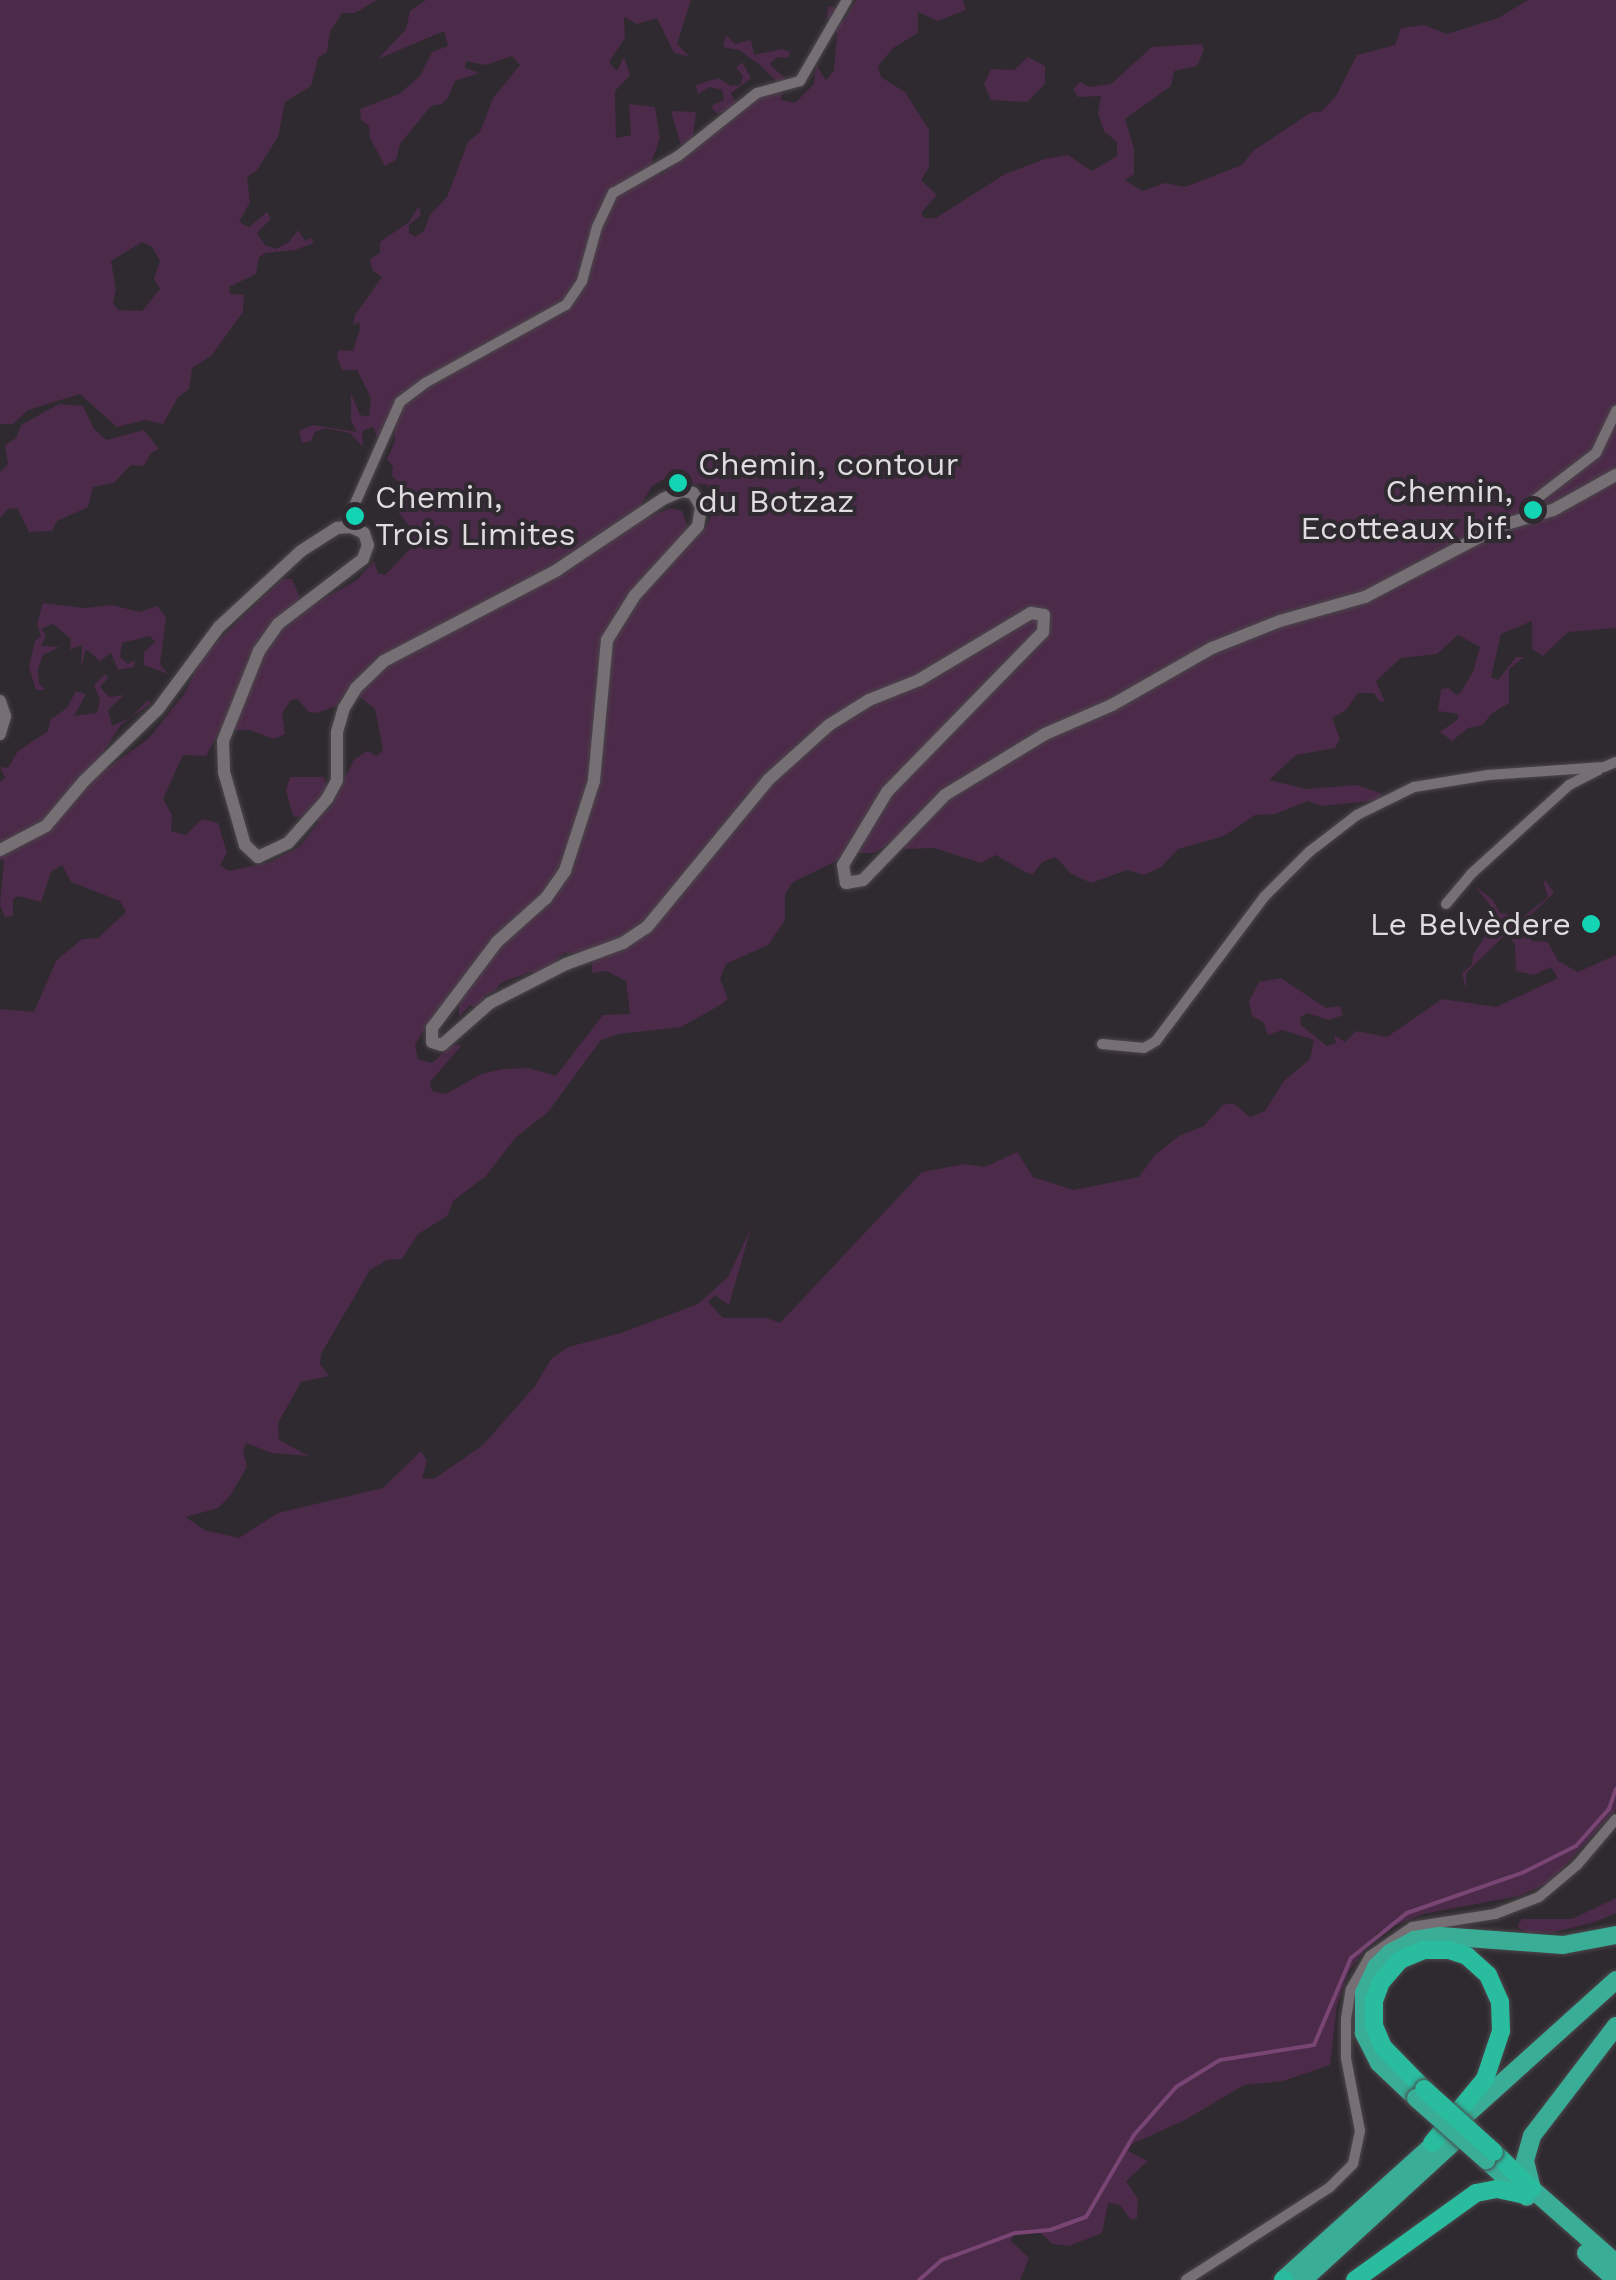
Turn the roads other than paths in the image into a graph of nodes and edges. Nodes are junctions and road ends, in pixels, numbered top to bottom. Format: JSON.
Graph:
{"nodes":[{"id":1,"x":847,"y":0,"type":"edge"},
{"id":2,"x":1616,"y":412,"type":"edge"},
{"id":3,"x":1616,"y":475,"type":"edge"},
{"id":4,"x":1529,"y":518,"type":"junction"},
{"id":5,"x":345,"y":526,"type":"junction"},
{"id":6,"x":0,"y":701,"type":"edge"},
{"id":7,"x":0,"y":734,"type":"edge"},
{"id":8,"x":1616,"y":762,"type":"edge"},
{"id":9,"x":1604,"y":768,"type":"junction"},
{"id":10,"x":0,"y":850,"type":"edge"},
{"id":11,"x":1446,"y":904,"type":"dead end"},
{"id":12,"x":1102,"y":1044,"type":"dead end"},
{"id":13,"x":1616,"y":1819,"type":"edge"},
{"id":14,"x":1616,"y":1934,"type":"edge"},
{"id":15,"x":1616,"y":1980,"type":"edge"},
{"id":16,"x":1616,"y":1988,"type":"edge"},
{"id":17,"x":1616,"y":2026,"type":"edge"},
{"id":18,"x":1420,"y":2093,"type":"junction"},
{"id":19,"x":1432,"y":2144,"type":"junction"},
{"id":20,"x":1529,"y":2192,"type":"junction"},
{"id":21,"x":1616,"y":2263,"type":"edge"},
{"id":22,"x":1186,"y":2280,"type":"edge"},
{"id":23,"x":1290,"y":2280,"type":"edge"},
{"id":24,"x":1354,"y":2280,"type":"edge"},
{"id":25,"x":1616,"y":2280,"type":"edge"}],
"edges":[{"from":1,"to":5,"type":"street"},
{"from":2,"to":4,"type":"street"},
{"from":3,"to":4,"type":"street"},
{"from":4,"to":5,"type":"street"},
{"from":5,"to":10,"type":"street"},
{"from":6,"to":7,"type":"street"},
{"from":8,"to":9,"type":"street"},
{"from":9,"to":11,"type":"street"},
{"from":9,"to":12,"type":"street"},
{"from":13,"to":22,"type":"street"},
{"from":14,"to":18,"type":"highway"},
{"from":15,"to":19,"type":"highway"},
{"from":16,"to":23,"type":"highway"},
{"from":17,"to":20,"type":"highway"},
{"from":18,"to":19,"type":"highway"},
{"from":18,"to":20,"type":"highway","bridge":true},
{"from":19,"to":23,"type":"highway"},
{"from":20,"to":21,"type":"highway"},
{"from":20,"to":24,"type":"highway"},
{"from":20,"to":25,"type":"highway"}]}
